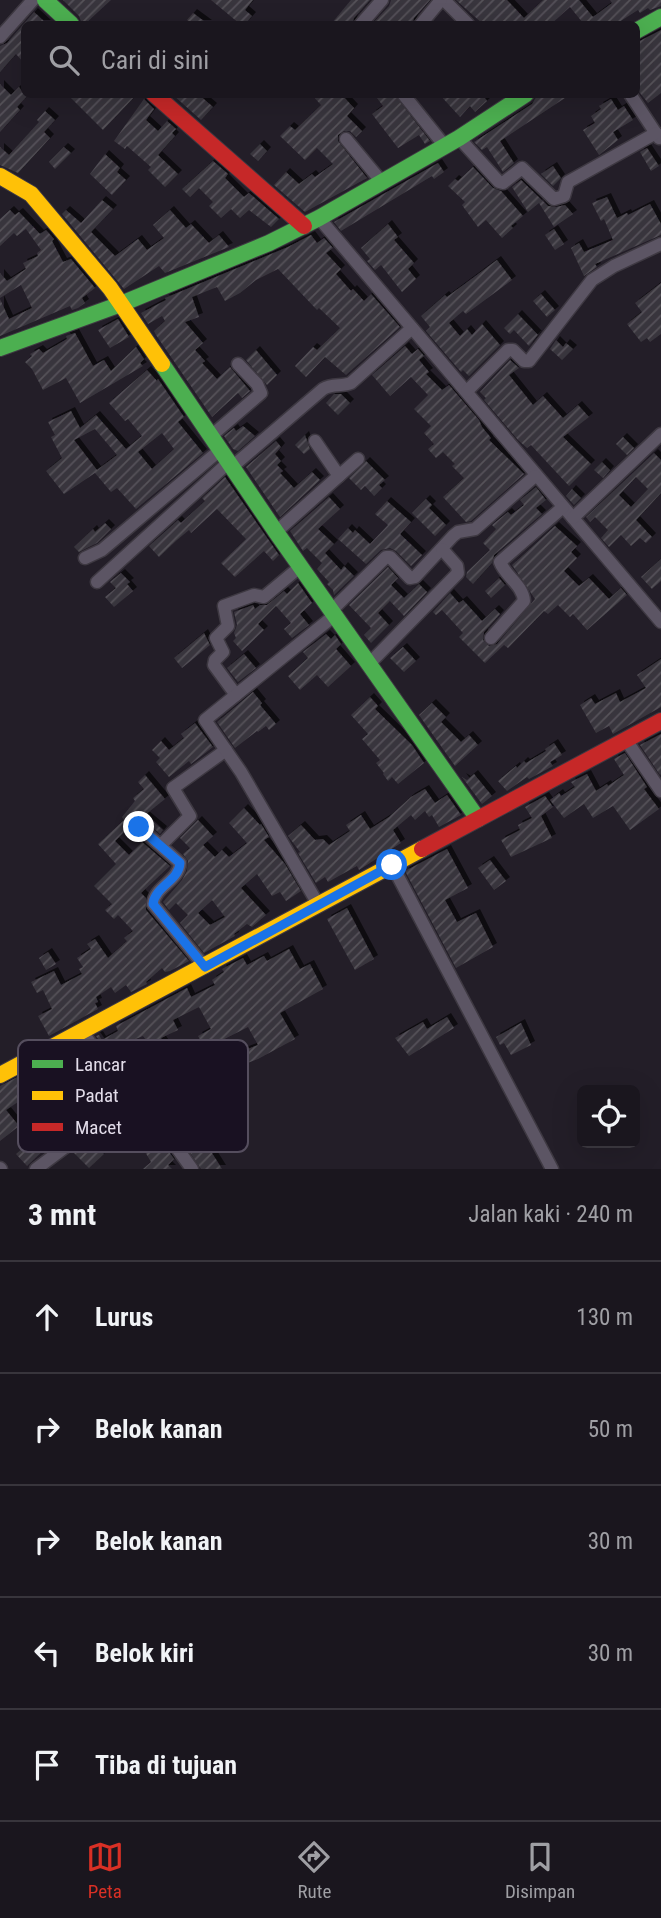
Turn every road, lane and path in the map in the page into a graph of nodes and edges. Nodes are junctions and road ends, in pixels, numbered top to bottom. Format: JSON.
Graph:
{"nodes":[{"id":1,"x":33,"y":0,"type":"edge"},
{"id":2,"x":45,"y":0,"type":"edge"},
{"id":3,"x":382,"y":0,"type":"edge"},
{"id":4,"x":442,"y":0,"type":"edge"},
{"id":5,"x":661,"y":17,"type":"edge"},
{"id":6,"x":68,"y":21,"type":"edge"},
{"id":7,"x":364,"y":21,"type":"edge"},
{"id":8,"x":424,"y":21,"type":"edge"},
{"id":9,"x":465,"y":21,"type":"edge"},
{"id":10,"x":640,"y":29,"type":"edge"},
{"id":11,"x":0,"y":37,"type":"edge"},
{"id":12,"x":159,"y":98,"type":"edge"},
{"id":13,"x":408,"y":98,"type":"edge"},
{"id":14,"x":520,"y":98,"type":"edge"},
{"id":15,"x":633,"y":98,"type":"edge"},
{"id":16,"x":659,"y":137,"type":"edge"},
{"id":17,"x":346,"y":139,"type":"dead end"},
{"id":18,"x":451,"y":142,"type":"junction"},
{"id":19,"x":0,"y":176,"type":"edge"},
{"id":20,"x":380,"y":181,"type":"junction"},
{"id":21,"x":319,"y":218,"type":"junction"},
{"id":22,"x":303,"y":226,"type":"junction"},
{"id":23,"x":661,"y":244,"type":"edge"},
{"id":24,"x":121,"y":304,"type":"junction"},
{"id":25,"x":412,"y":328,"type":"junction"},
{"id":26,"x":0,"y":348,"type":"edge"},
{"id":27,"x":238,"y":363,"type":"dead end"},
{"id":28,"x":467,"y":391,"type":"junction"},
{"id":29,"x":661,"y":434,"type":"edge"},
{"id":30,"x":315,"y":441,"type":"dead end"},
{"id":31,"x":223,"y":454,"type":"junction"},
{"id":32,"x":358,"y":459,"type":"dead end"},
{"id":33,"x":339,"y":476,"type":"junction"},
{"id":34,"x":535,"y":476,"type":"junction"},
{"id":35,"x":563,"y":507,"type":"junction"},
{"id":36,"x":573,"y":518,"type":"junction"},
{"id":37,"x":276,"y":532,"type":"junction"},
{"id":38,"x":442,"y":549,"type":"junction"},
{"id":39,"x":85,"y":558,"type":"dead end"},
{"id":40,"x":301,"y":566,"type":"junction"},
{"id":41,"x":97,"y":582,"type":"dead end"},
{"id":42,"x":333,"y":612,"type":"junction"},
{"id":43,"x":661,"y":622,"type":"edge"},
{"id":44,"x":491,"y":638,"type":"dead end"},
{"id":45,"x":370,"y":663,"type":"junction"},
{"id":46,"x":236,"y":695,"type":"junction"},
{"id":47,"x":661,"y":721,"type":"edge"},
{"id":48,"x":626,"y":740,"type":"junction"},
{"id":49,"x":226,"y":750,"type":"junction"},
{"id":50,"x":661,"y":791,"type":"edge"},
{"id":51,"x":478,"y":819,"type":"junction"},
{"id":52,"x":139,"y":827,"type":"dead end"},
{"id":53,"x":162,"y":844,"type":"junction"},
{"id":54,"x":392,"y":865,"type":"junction"},
{"id":55,"x":318,"y":904,"type":"junction"},
{"id":56,"x":205,"y":967,"type":"junction"},
{"id":57,"x":81,"y":1030,"type":"junction"},
{"id":58,"x":63,"y":1040,"type":"edge"},
{"id":59,"x":88,"y":1040,"type":"edge"},
{"id":60,"x":18,"y":1065,"type":"edge"},
{"id":61,"x":0,"y":1075,"type":"edge"},
{"id":62,"x":59,"y":1152,"type":"edge"},
{"id":63,"x":181,"y":1152,"type":"edge"},
{"id":64,"x":36,"y":1169,"type":"edge"},
{"id":65,"x":192,"y":1169,"type":"edge"},
{"id":66,"x":552,"y":1169,"type":"edge"}],
"edges":[{"from":1,"to":11,"type":"street"},
{"from":2,"to":6,"type":"street"},
{"from":3,"to":7,"type":"street"},
{"from":4,"to":8,"type":"street"},
{"from":4,"to":9,"type":"street"},
{"from":5,"to":10,"type":"street"},
{"from":12,"to":22,"type":"street"},
{"from":13,"to":18,"type":"street"},
{"from":14,"to":18,"type":"street"},
{"from":15,"to":16,"type":"street"},
{"from":16,"to":18,"type":"street"},
{"from":17,"to":20,"type":"street"},
{"from":18,"to":20,"type":"street"},
{"from":19,"to":24,"type":"street"},
{"from":20,"to":21,"type":"street"},
{"from":21,"to":22,"type":"street"},
{"from":21,"to":25,"type":"street"},
{"from":22,"to":24,"type":"street"},
{"from":23,"to":28,"type":"street"},
{"from":24,"to":26,"type":"street"},
{"from":24,"to":31,"type":"street"},
{"from":25,"to":28,"type":"street"},
{"from":25,"to":31,"type":"street"},
{"from":27,"to":31,"type":"street"},
{"from":28,"to":34,"type":"street"},
{"from":29,"to":36,"type":"street"},
{"from":30,"to":33,"type":"street"},
{"from":31,"to":37,"type":"street"},
{"from":31,"to":39,"type":"street"},
{"from":31,"to":41,"type":"street"},
{"from":32,"to":33,"type":"street"},
{"from":33,"to":37,"type":"street"},
{"from":34,"to":35,"type":"street"},
{"from":34,"to":38,"type":"street"},
{"from":35,"to":36,"type":"street"},
{"from":35,"to":44,"type":"street"},
{"from":36,"to":43,"type":"street"},
{"from":37,"to":40,"type":"street"},
{"from":38,"to":42,"type":"street"},
{"from":38,"to":45,"type":"street"},
{"from":40,"to":42,"type":"street"},
{"from":40,"to":46,"type":"street"},
{"from":42,"to":45,"type":"street"},
{"from":42,"to":46,"type":"street"},
{"from":45,"to":51,"type":"street"},
{"from":46,"to":49,"type":"street"},
{"from":47,"to":48,"type":"street"},
{"from":48,"to":50,"type":"street"},
{"from":48,"to":51,"type":"street"},
{"from":49,"to":53,"type":"street"},
{"from":49,"to":55,"type":"street"},
{"from":51,"to":54,"type":"street"},
{"from":52,"to":53,"type":"street"},
{"from":53,"to":56,"type":"street"},
{"from":54,"to":55,"type":"street"},
{"from":54,"to":66,"type":"street"},
{"from":55,"to":56,"type":"street"},
{"from":56,"to":57,"type":"street"},
{"from":57,"to":58,"type":"street"},
{"from":57,"to":59,"type":"street"},
{"from":60,"to":61,"type":"street"},
{"from":62,"to":64,"type":"street"},
{"from":63,"to":65,"type":"street"}]}
